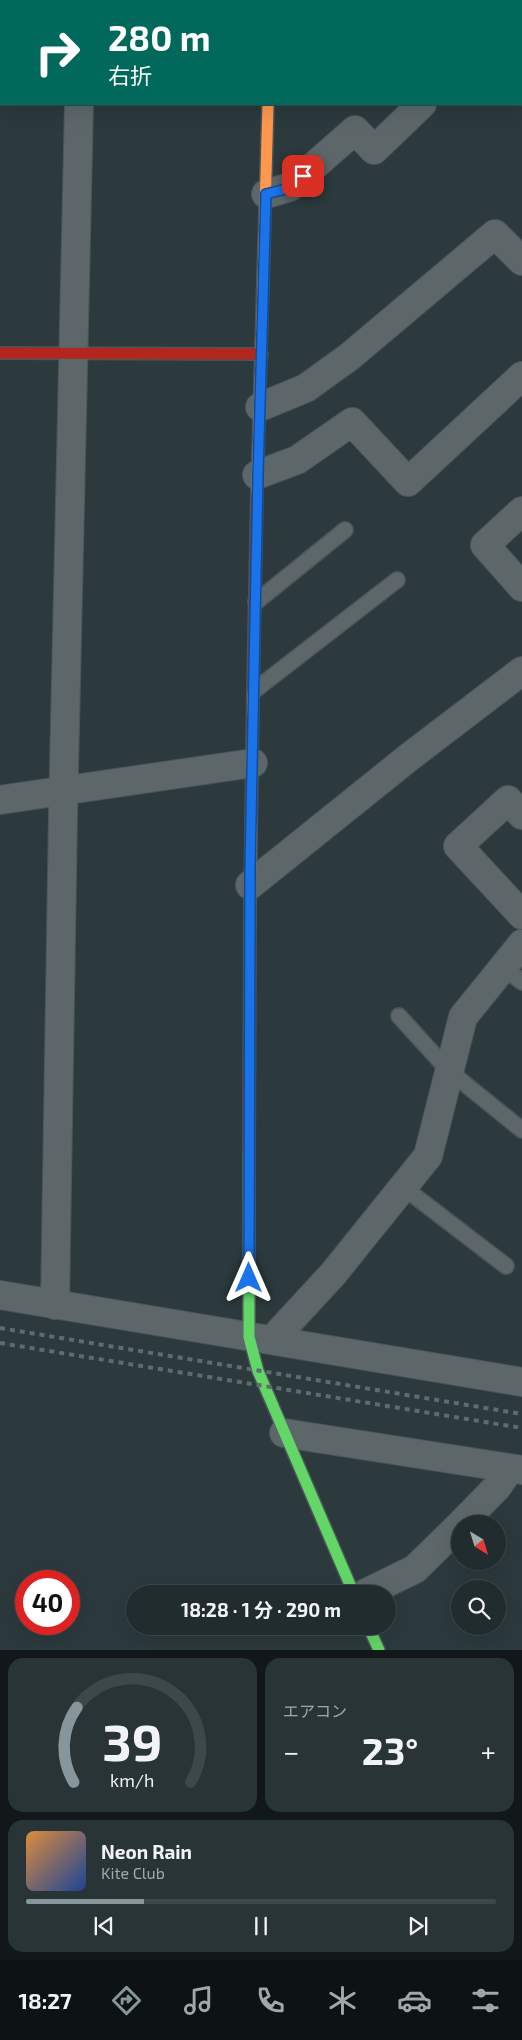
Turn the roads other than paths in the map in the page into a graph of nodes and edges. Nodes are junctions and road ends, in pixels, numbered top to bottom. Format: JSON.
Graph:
{"nodes":[{"id":1,"x":78,"y":105,"type":"edge"},
{"id":2,"x":268,"y":105,"type":"edge"},
{"id":3,"x":421,"y":105,"type":"edge"},
{"id":4,"x":266,"y":194,"type":"junction"},
{"id":5,"x":522,"y":261,"type":"edge"},
{"id":6,"x":0,"y":353,"type":"edge"},
{"id":7,"x":74,"y":354,"type":"junction"},
{"id":8,"x":262,"y":354,"type":"junction"},
{"id":9,"x":522,"y":376,"type":"edge"},
{"id":10,"x":260,"y":407,"type":"junction"},
{"id":11,"x":258,"y":475,"type":"junction"},
{"id":12,"x":522,"y":511,"type":"edge"},
{"id":13,"x":346,"y":530,"type":"dead end"},
{"id":14,"x":397,"y":580,"type":"dead end"},
{"id":15,"x":522,"y":587,"type":"edge"},
{"id":16,"x":256,"y":602,"type":"junction"},
{"id":17,"x":522,"y":670,"type":"edge"},
{"id":18,"x":255,"y":690,"type":"junction"},
{"id":19,"x":253,"y":763,"type":"junction"},
{"id":20,"x":63,"y":790,"type":"junction"},
{"id":21,"x":0,"y":800,"type":"edge"},
{"id":22,"x":522,"y":815,"type":"edge"},
{"id":23,"x":250,"y":885,"type":"junction"},
{"id":24,"x":522,"y":915,"type":"edge"},
{"id":25,"x":522,"y":944,"type":"edge"},
{"id":26,"x":513,"y":974,"type":"edge"},
{"id":27,"x":399,"y":1016,"type":"dead end"},
{"id":28,"x":449,"y":1071,"type":"junction"},
{"id":29,"x":522,"y":1130,"type":"edge"},
{"id":30,"x":402,"y":1188,"type":"junction"},
{"id":31,"x":506,"y":1266,"type":"dead end"},
{"id":32,"x":0,"y":1295,"type":"edge"},
{"id":33,"x":55,"y":1304,"type":"junction"},
{"id":34,"x":261,"y":1339,"type":"junction"},
{"id":35,"x":522,"y":1382,"type":"edge"},
{"id":36,"x":284,"y":1433,"type":"junction"},
{"id":37,"x":516,"y":1469,"type":"edge"},
{"id":38,"x":469,"y":1515,"type":"edge"},
{"id":39,"x":451,"y":1533,"type":"edge"},
{"id":40,"x":350,"y":1585,"type":"edge"},
{"id":41,"x":382,"y":1585,"type":"edge"},
{"id":42,"x":372,"y":1635,"type":"edge"},
{"id":43,"x":378,"y":1650,"type":"edge"}],
"edges":[{"from":1,"to":7,"type":"street"},
{"from":2,"to":4,"type":"street"},
{"from":3,"to":4,"type":"street"},
{"from":4,"to":8,"type":"street"},
{"from":5,"to":10,"type":"street"},
{"from":6,"to":7,"type":"street"},
{"from":7,"to":8,"type":"street"},
{"from":7,"to":20,"type":"street"},
{"from":8,"to":10,"type":"street"},
{"from":9,"to":11,"type":"street"},
{"from":10,"to":11,"type":"street"},
{"from":11,"to":16,"type":"street"},
{"from":12,"to":15,"type":"street"},
{"from":13,"to":16,"type":"lane"},
{"from":14,"to":18,"type":"lane"},
{"from":16,"to":18,"type":"street"},
{"from":17,"to":23,"type":"street"},
{"from":18,"to":19,"type":"street"},
{"from":19,"to":20,"type":"street"},
{"from":19,"to":23,"type":"street"},
{"from":20,"to":21,"type":"street"},
{"from":20,"to":33,"type":"street"},
{"from":22,"to":24,"type":"street"},
{"from":23,"to":34,"type":"street"},
{"from":25,"to":26,"type":"street"},
{"from":26,"to":28,"type":"street"},
{"from":27,"to":28,"type":"lane"},
{"from":28,"to":29,"type":"lane"},
{"from":28,"to":30,"type":"street"},
{"from":30,"to":31,"type":"lane"},
{"from":30,"to":34,"type":"street"},
{"from":32,"to":33,"type":"street"},
{"from":33,"to":34,"type":"street"},
{"from":34,"to":35,"type":"street"},
{"from":34,"to":36,"type":"street"},
{"from":36,"to":37,"type":"street"},
{"from":36,"to":40,"type":"street"},
{"from":37,"to":38,"type":"street"},
{"from":39,"to":41,"type":"street"},
{"from":42,"to":43,"type":"street"}]}
